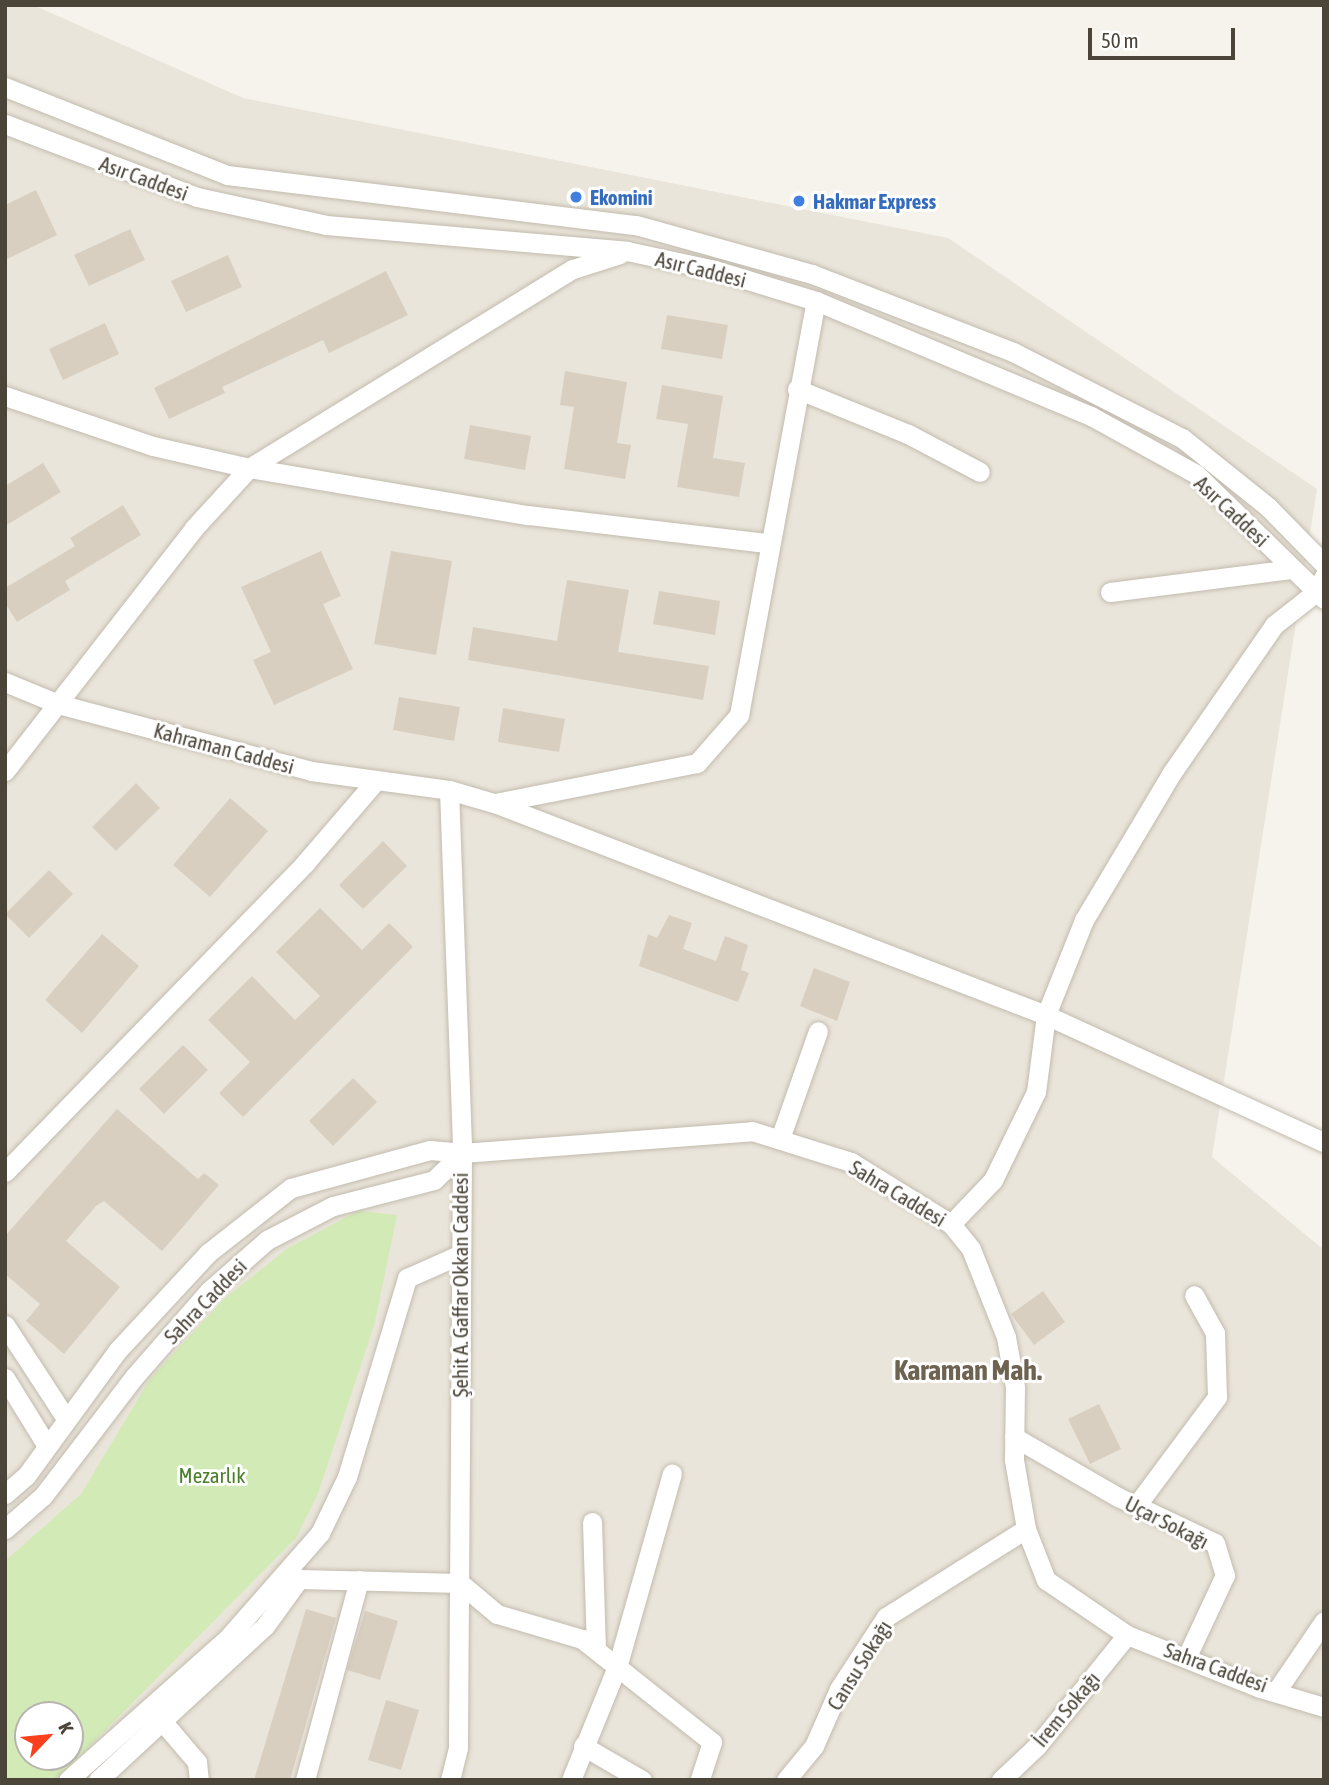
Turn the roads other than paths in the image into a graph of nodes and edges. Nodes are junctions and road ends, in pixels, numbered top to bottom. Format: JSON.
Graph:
{"nodes":[{"id":1,"x":5,"y":87,"type":"edge"},
{"id":2,"x":5,"y":124,"type":"edge"},
{"id":3,"x":627,"y":251,"type":"junction"},
{"id":4,"x":816,"y":301,"type":"junction"},
{"id":5,"x":797,"y":389,"type":"junction"},
{"id":6,"x":5,"y":396,"type":"edge"},
{"id":7,"x":249,"y":468,"type":"junction"},
{"id":8,"x":981,"y":472,"type":"dead end"},
{"id":9,"x":767,"y":543,"type":"junction"},
{"id":10,"x":1324,"y":564,"type":"edge"},
{"id":11,"x":1293,"y":569,"type":"junction"},
{"id":12,"x":1321,"y":589,"type":"edge"},
{"id":13,"x":1110,"y":592,"type":"dead end"},
{"id":14,"x":5,"y":682,"type":"edge"},
{"id":15,"x":58,"y":704,"type":"junction"},
{"id":16,"x":5,"y":771,"type":"edge"},
{"id":17,"x":373,"y":784,"type":"junction"},
{"id":18,"x":449,"y":790,"type":"junction"},
{"id":19,"x":494,"y":803,"type":"junction"},
{"id":20,"x":1046,"y":1015,"type":"junction"},
{"id":21,"x":818,"y":1031,"type":"dead end"},
{"id":22,"x":781,"y":1136,"type":"junction"},
{"id":23,"x":1324,"y":1142,"type":"edge"},
{"id":24,"x":462,"y":1153,"type":"junction"},
{"id":25,"x":5,"y":1172,"type":"edge"},
{"id":26,"x":951,"y":1224,"type":"junction"},
{"id":27,"x":459,"y":1255,"type":"junction"},
{"id":28,"x":1194,"y":1295,"type":"dead end"},
{"id":29,"x":5,"y":1325,"type":"edge"},
{"id":30,"x":5,"y":1378,"type":"edge"},
{"id":31,"x":67,"y":1420,"type":"junction"},
{"id":32,"x":1014,"y":1437,"type":"junction"},
{"id":33,"x":47,"y":1446,"type":"junction"},
{"id":34,"x":672,"y":1473,"type":"dead end"},
{"id":35,"x":5,"y":1494,"type":"edge"},
{"id":36,"x":1136,"y":1506,"type":"junction"},
{"id":37,"x":592,"y":1522,"type":"dead end"},
{"id":38,"x":5,"y":1529,"type":"edge"},
{"id":39,"x":1026,"y":1529,"type":"junction"},
{"id":40,"x":359,"y":1580,"type":"junction"},
{"id":41,"x":460,"y":1583,"type":"junction"},
{"id":42,"x":1324,"y":1621,"type":"edge"},
{"id":43,"x":1127,"y":1635,"type":"junction"},
{"id":44,"x":596,"y":1646,"type":"junction"},
{"id":45,"x":1187,"y":1656,"type":"junction"},
{"id":46,"x":618,"y":1664,"type":"junction"},
{"id":47,"x":1278,"y":1690,"type":"junction"},
{"id":48,"x":1324,"y":1706,"type":"edge"},
{"id":49,"x":162,"y":1721,"type":"junction"},
{"id":50,"x":583,"y":1746,"type":"junction"},
{"id":51,"x":68,"y":1780,"type":"edge"},
{"id":52,"x":99,"y":1780,"type":"edge"},
{"id":53,"x":199,"y":1780,"type":"edge"},
{"id":54,"x":306,"y":1780,"type":"edge"},
{"id":55,"x":450,"y":1780,"type":"edge"},
{"id":56,"x":571,"y":1780,"type":"edge"},
{"id":57,"x":642,"y":1780,"type":"edge"},
{"id":58,"x":700,"y":1780,"type":"edge"},
{"id":59,"x":786,"y":1780,"type":"edge"},
{"id":60,"x":1001,"y":1780,"type":"edge"}],
"edges":[{"from":1,"to":10,"type":"street","name":"Asır Caddesi"},
{"from":2,"to":3,"type":"street","name":"Asır Caddesi"},
{"from":3,"to":4,"type":"street","name":"Asır Caddesi"},
{"from":3,"to":7,"type":"street"},
{"from":4,"to":5,"type":"street"},
{"from":4,"to":11,"type":"street","name":"Asır Caddesi"},
{"from":5,"to":8,"type":"street"},
{"from":5,"to":9,"type":"street"},
{"from":6,"to":7,"type":"street"},
{"from":7,"to":9,"type":"street"},
{"from":7,"to":15,"type":"street"},
{"from":9,"to":19,"type":"street"},
{"from":11,"to":12,"type":"street","name":"Asır Caddesi"},
{"from":11,"to":13,"type":"street"},
{"from":12,"to":20,"type":"street"},
{"from":14,"to":15,"type":"street","name":"Kahraman Caddesi"},
{"from":15,"to":16,"type":"street"},
{"from":15,"to":17,"type":"street","name":"Kahraman Caddesi"},
{"from":17,"to":18,"type":"street","name":"Kahraman Caddesi"},
{"from":17,"to":25,"type":"street"},
{"from":18,"to":19,"type":"street","name":"Kahraman Caddesi"},
{"from":18,"to":24,"type":"street","name":"Şehit A. Gaffar Okkan Caddesi"},
{"from":19,"to":20,"type":"street","name":"Kahraman Caddesi"},
{"from":20,"to":23,"type":"street","name":"Kahraman Caddesi"},
{"from":20,"to":26,"type":"street"},
{"from":21,"to":22,"type":"street"},
{"from":22,"to":24,"type":"street","name":"Sahra Caddesi"},
{"from":22,"to":26,"type":"street","name":"Sahra Caddesi"},
{"from":24,"to":27,"type":"street","name":"Şehit A. Gaffar Okkan Caddesi"},
{"from":24,"to":31,"type":"street","name":"Sahra Caddesi"},
{"from":24,"to":38,"type":"street","name":"Sahra Caddesi"},
{"from":26,"to":32,"type":"street","name":"Sahra Caddesi"},
{"from":27,"to":41,"type":"street","name":"Şehit A. Gaffar Okkan Caddesi"},
{"from":27,"to":51,"type":"street"},
{"from":28,"to":36,"type":"street"},
{"from":29,"to":31,"type":"street"},
{"from":30,"to":33,"type":"street"},
{"from":31,"to":33,"type":"street","name":"Sahra Caddesi"},
{"from":32,"to":36,"type":"street","name":"Uçar Sokağı"},
{"from":32,"to":39,"type":"street","name":"Sahra Caddesi"},
{"from":33,"to":35,"type":"street","name":"Sahra Caddesi"},
{"from":34,"to":46,"type":"street"},
{"from":36,"to":45,"type":"street","name":"Uçar Sokağı"},
{"from":37,"to":44,"type":"street"},
{"from":39,"to":43,"type":"street","name":"Sahra Caddesi"},
{"from":39,"to":59,"type":"street","name":"Cansu Sokağı"},
{"from":40,"to":41,"type":"street"},
{"from":40,"to":49,"type":"street"},
{"from":40,"to":54,"type":"street"},
{"from":41,"to":44,"type":"street"},
{"from":41,"to":55,"type":"street","name":"Şehit A. Gaffar Okkan Caddesi"},
{"from":42,"to":47,"type":"street"},
{"from":43,"to":45,"type":"street","name":"Sahra Caddesi"},
{"from":43,"to":60,"type":"street","name":"İrem Sokağı"},
{"from":44,"to":46,"type":"street"},
{"from":45,"to":47,"type":"street","name":"Sahra Caddesi"},
{"from":46,"to":50,"type":"street"},
{"from":46,"to":58,"type":"street"},
{"from":47,"to":48,"type":"street","name":"Sahra Caddesi"},
{"from":49,"to":52,"type":"street"},
{"from":49,"to":53,"type":"street"},
{"from":50,"to":56,"type":"street"},
{"from":50,"to":57,"type":"street"}]}
